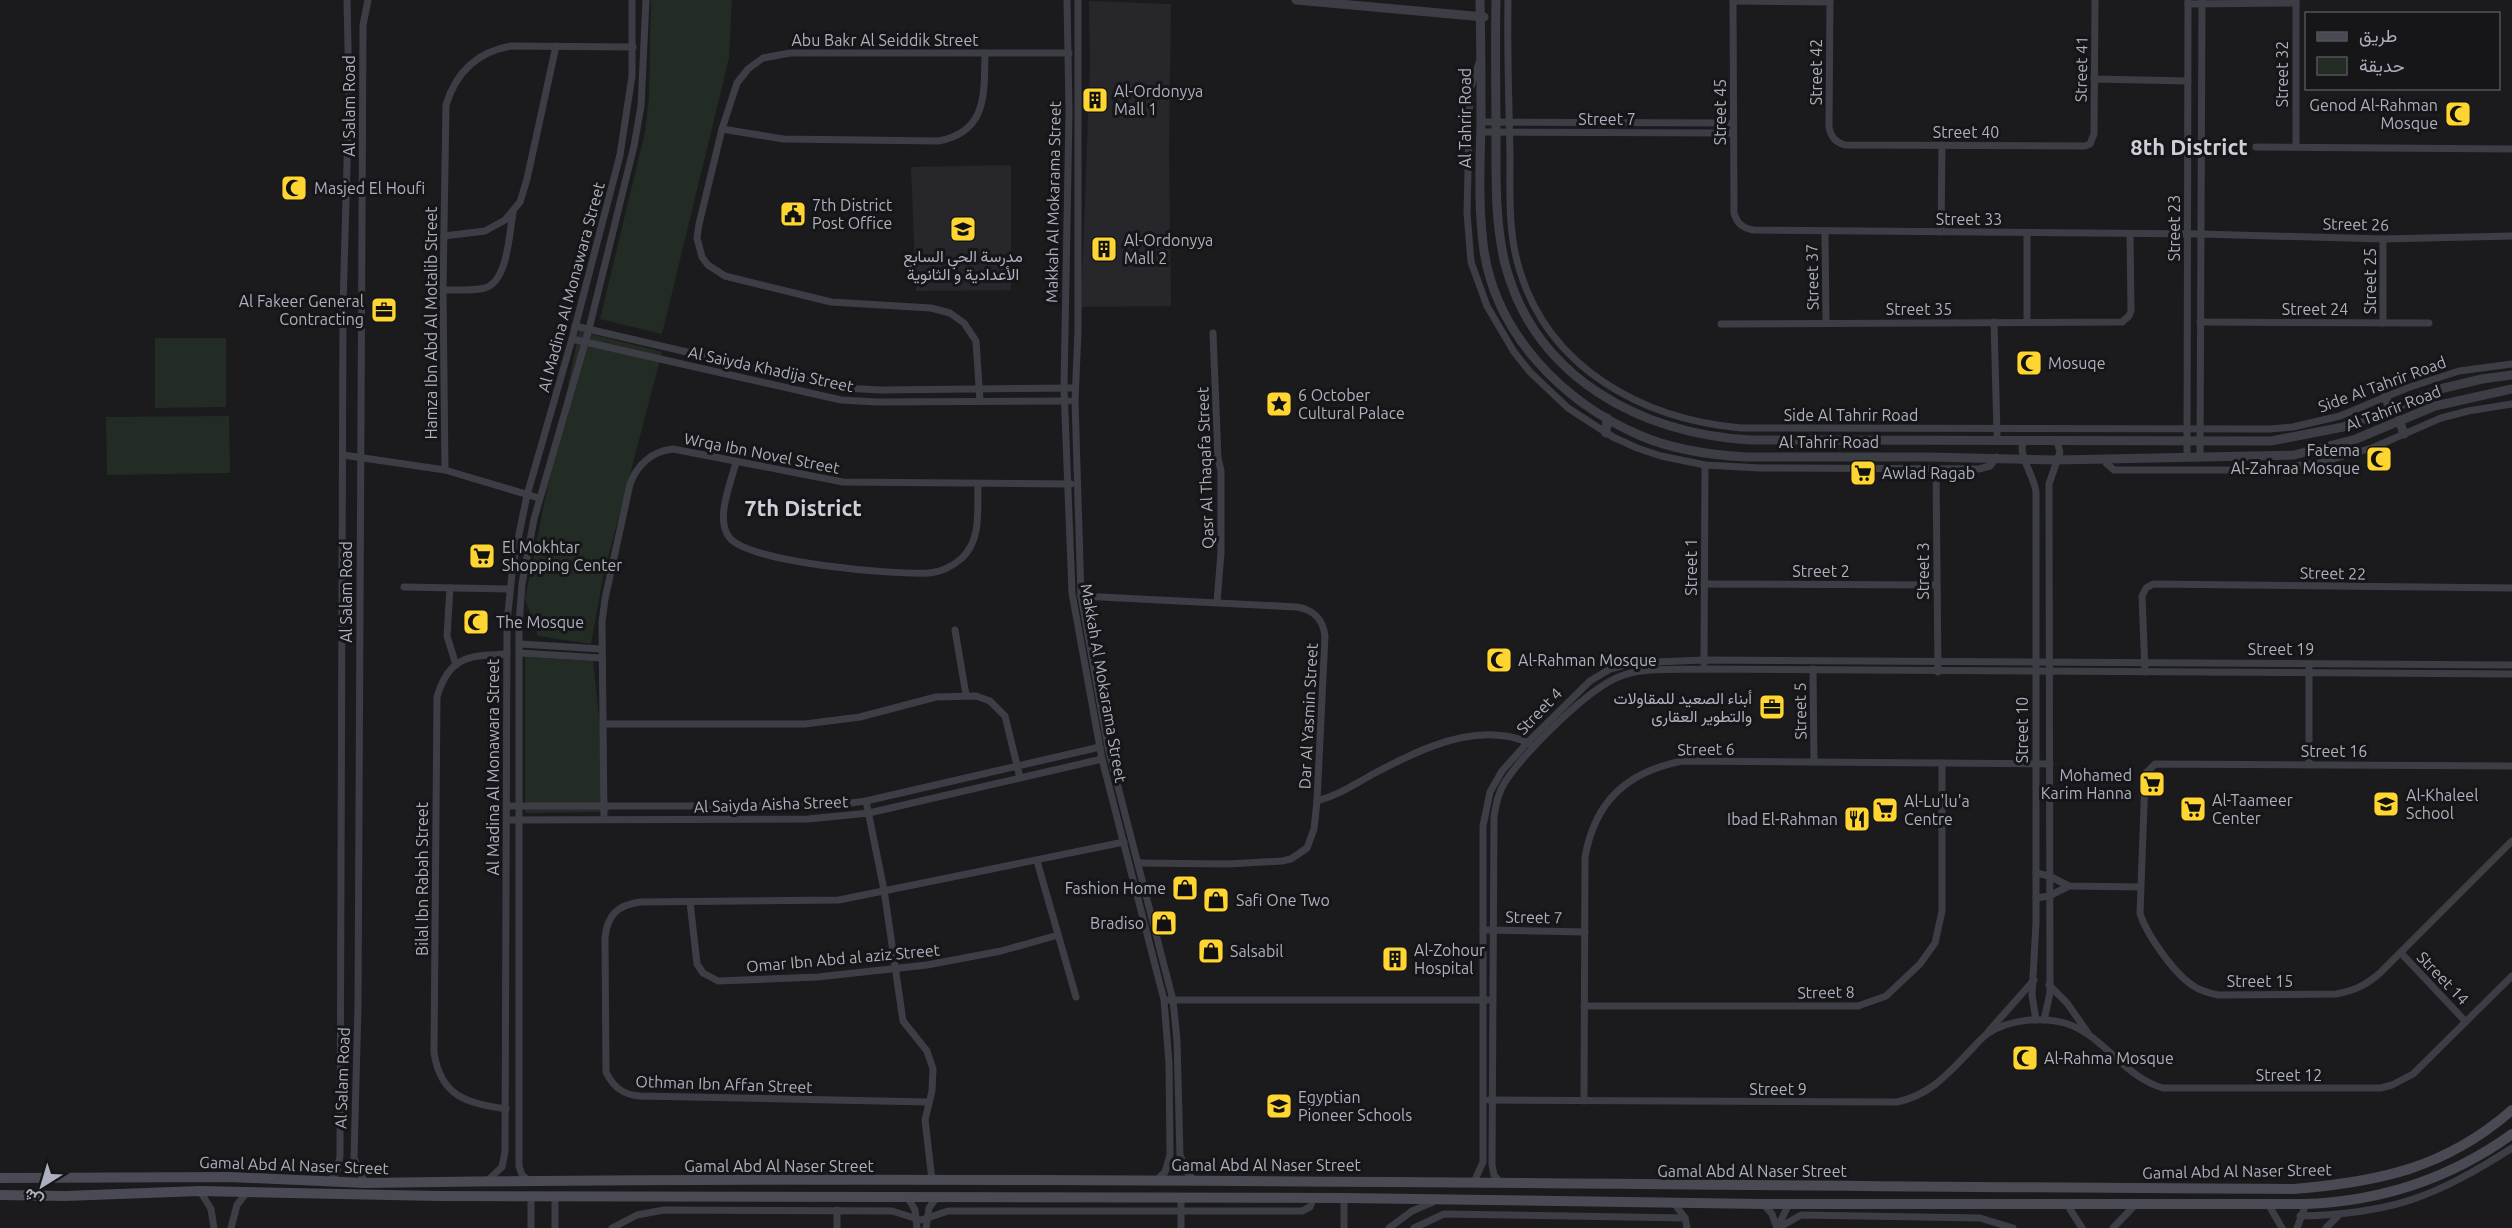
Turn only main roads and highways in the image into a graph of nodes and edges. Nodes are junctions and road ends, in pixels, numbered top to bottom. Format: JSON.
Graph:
{"nodes":[{"id":1,"x":2512,"y":1110,"type":"edge"},
{"id":2,"x":2512,"y":1134,"type":"edge"},
{"id":3,"x":0,"y":1178,"type":"edge"},
{"id":4,"x":757,"y":1181,"type":"junction"},
{"id":5,"x":732,"y":1182,"type":"junction"},
{"id":6,"x":1877,"y":1187,"type":"junction"},
{"id":7,"x":1910,"y":1187,"type":"junction"},
{"id":8,"x":0,"y":1195,"type":"edge"},
{"id":9,"x":732,"y":1197,"type":"junction"},
{"id":10,"x":759,"y":1198,"type":"junction"},
{"id":11,"x":1876,"y":1204,"type":"junction"},
{"id":12,"x":1911,"y":1204,"type":"junction"}],
"edges":[{"from":1,"to":7,"type":"main road","name":"Gamal Abd Al Naser Street"},
{"from":2,"to":12,"type":"main road","name":"Gamal Abd Al Naser Street"},
{"from":3,"to":5,"type":"main road","name":"Gamal Abd Al Naser Street"},
{"from":4,"to":5,"type":"main road","name":"Gamal Abd Al Naser Street"},
{"from":4,"to":6,"type":"main road","name":"Gamal Abd Al Naser Street"},
{"from":4,"to":10,"type":"main road"},
{"from":5,"to":9,"type":"main road"},
{"from":6,"to":7,"type":"main road","name":"Gamal Abd Al Naser Street"},
{"from":6,"to":11,"type":"main road"},
{"from":7,"to":12,"type":"main road"},
{"from":8,"to":9,"type":"main road","name":"Gamal Abd Al Naser Street"},
{"from":9,"to":10,"type":"main road","name":"Gamal Abd Al Naser Street"},
{"from":10,"to":11,"type":"main road","name":"Gamal Abd Al Naser Street"},
{"from":11,"to":12,"type":"main road","name":"Gamal Abd Al Naser Street"}]}
